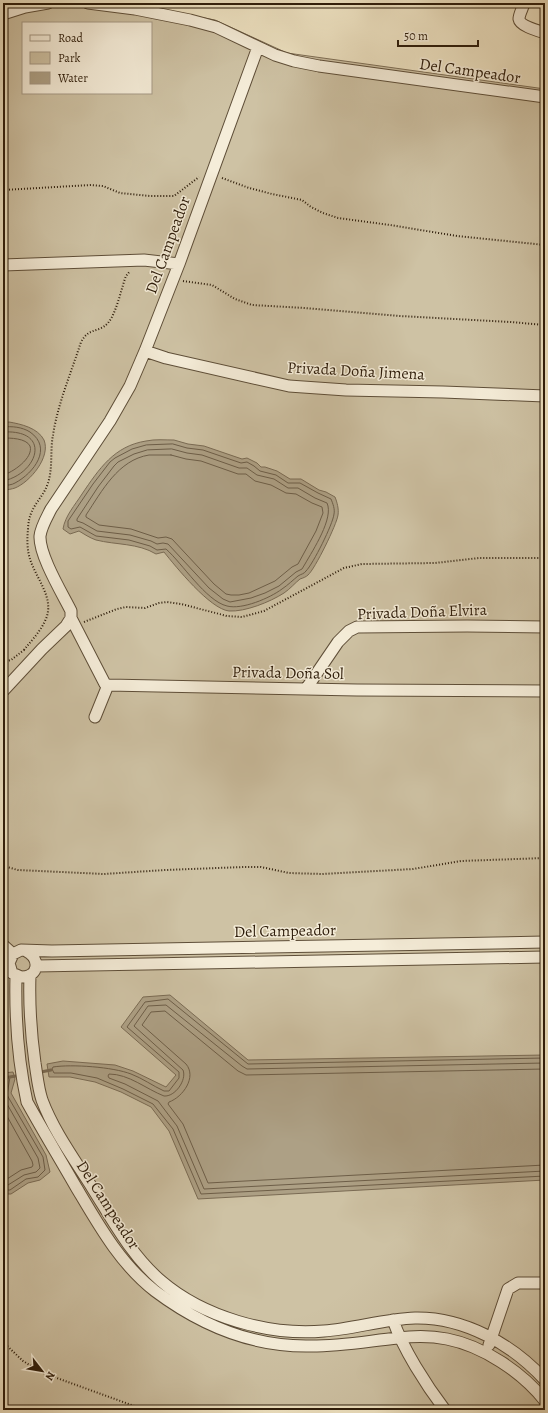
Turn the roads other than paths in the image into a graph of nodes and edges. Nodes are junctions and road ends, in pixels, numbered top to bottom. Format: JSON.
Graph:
{"nodes":[{"id":1,"x":48,"y":3,"type":"edge"},
{"id":2,"x":88,"y":3,"type":"edge"},
{"id":3,"x":524,"y":3,"type":"edge"},
{"id":4,"x":3,"y":14,"type":"edge"},
{"id":5,"x":545,"y":33,"type":"edge"},
{"id":6,"x":258,"y":47,"type":"junction"},
{"id":7,"x":545,"y":97,"type":"edge"},
{"id":8,"x":179,"y":264,"type":"junction"},
{"id":9,"x":3,"y":265,"type":"edge"},
{"id":10,"x":145,"y":351,"type":"junction"},
{"id":11,"x":545,"y":396,"type":"edge"},
{"id":12,"x":73,"y":622,"type":"junction"},
{"id":13,"x":545,"y":627,"type":"edge"},
{"id":14,"x":108,"y":685,"type":"junction"},
{"id":15,"x":306,"y":689,"type":"junction"},
{"id":16,"x":3,"y":691,"type":"edge"},
{"id":17,"x":545,"y":691,"type":"edge"},
{"id":18,"x":95,"y":717,"type":"dead end"},
{"id":19,"x":541,"y":942,"type":"edge"},
{"id":20,"x":3,"y":945,"type":"edge"},
{"id":21,"x":378,"y":945,"type":"junction"},
{"id":22,"x":216,"y":948,"type":"junction"},
{"id":23,"x":26,"y":951,"type":"junction"},
{"id":24,"x":13,"y":954,"type":"junction"},
{"id":25,"x":541,"y":957,"type":"edge"},
{"id":26,"x":377,"y":960,"type":"junction"},
{"id":27,"x":217,"y":963,"type":"junction"},
{"id":28,"x":33,"y":971,"type":"junction"},
{"id":29,"x":16,"y":976,"type":"junction"},
{"id":30,"x":545,"y":1282,"type":"edge"},
{"id":31,"x":202,"y":1307,"type":"junction"},
{"id":32,"x":196,"y":1318,"type":"junction"},
{"id":33,"x":393,"y":1320,"type":"junction"},
{"id":34,"x":399,"y":1338,"type":"junction"},
{"id":35,"x":492,"y":1338,"type":"junction"},
{"id":36,"x":485,"y":1353,"type":"junction"},
{"id":37,"x":545,"y":1380,"type":"edge"},
{"id":38,"x":545,"y":1402,"type":"edge"},
{"id":39,"x":445,"y":1410,"type":"edge"}],
"edges":[{"from":1,"to":4,"type":"street"},
{"from":2,"to":6,"type":"street"},
{"from":3,"to":5,"type":"street"},
{"from":6,"to":7,"type":"street","name":"Del Campeador"},
{"from":6,"to":8,"type":"street","name":"Del Campeador"},
{"from":8,"to":9,"type":"street"},
{"from":8,"to":10,"type":"street","name":"Del Campeador"},
{"from":10,"to":11,"type":"street","name":"Privada Doña Jimena"},
{"from":10,"to":12,"type":"street","name":"Del Campeador"},
{"from":12,"to":14,"type":"street"},
{"from":12,"to":16,"type":"street"},
{"from":13,"to":15,"type":"street","name":"Privada Doña Elvira"},
{"from":14,"to":15,"type":"street","name":"Privada Doña Sol"},
{"from":14,"to":18,"type":"street"},
{"from":15,"to":17,"type":"street","name":"Privada Doña Sol"},
{"from":19,"to":21,"type":"street","name":"Del Campeador"},
{"from":19,"to":25,"type":"street"},
{"from":20,"to":24,"type":"street"},
{"from":21,"to":22,"type":"street","name":"Del Campeador"},
{"from":21,"to":26,"type":"street"},
{"from":22,"to":23,"type":"street","name":"Del Campeador"},
{"from":22,"to":27,"type":"street"},
{"from":23,"to":24,"type":"street","name":"Del Campeador"},
{"from":23,"to":28,"type":"street"},
{"from":24,"to":29,"type":"street","name":"Del Campeador"},
{"from":25,"to":26,"type":"street","name":"Del Campeador"},
{"from":26,"to":27,"type":"street","name":"Del Campeador"},
{"from":27,"to":28,"type":"street","name":"Del Campeador"},
{"from":28,"to":29,"type":"street","name":"Del Campeador"},
{"from":28,"to":31,"type":"street","name":"Del Campeador"},
{"from":29,"to":32,"type":"street","name":"Del Campeador"},
{"from":30,"to":35,"type":"street"},
{"from":31,"to":32,"type":"street"},
{"from":31,"to":33,"type":"street","name":"Del Campeador"},
{"from":32,"to":34,"type":"street","name":"Del Campeador"},
{"from":33,"to":34,"type":"street"},
{"from":33,"to":35,"type":"street","name":"Del Campeador"},
{"from":34,"to":36,"type":"street","name":"Del Campeador"},
{"from":34,"to":39,"type":"street"},
{"from":35,"to":36,"type":"street"},
{"from":35,"to":37,"type":"street","name":"Del Campeador"},
{"from":36,"to":38,"type":"street","name":"Del Campeador"}]}
